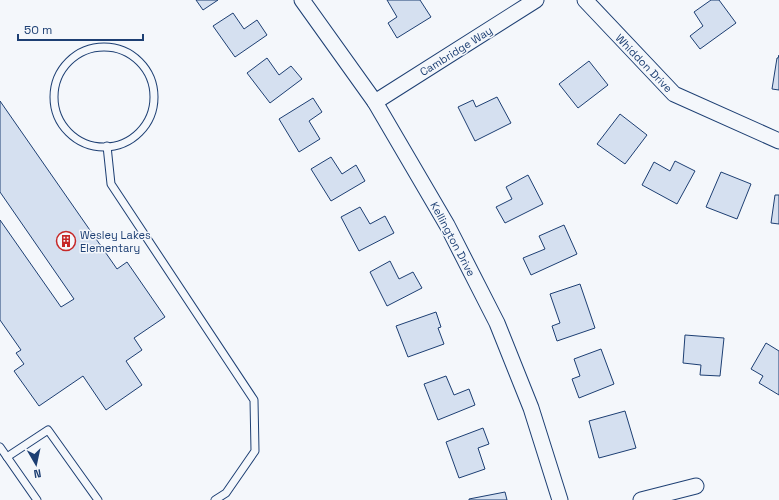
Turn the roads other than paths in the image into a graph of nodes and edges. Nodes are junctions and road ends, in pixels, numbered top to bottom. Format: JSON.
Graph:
{"nodes":[{"id":1,"x":302,"y":0,"type":"edge"},
{"id":2,"x":536,"y":0,"type":"edge"},
{"id":3,"x":585,"y":0,"type":"edge"},
{"id":4,"x":375,"y":102,"type":"junction"},
{"id":5,"x":779,"y":141,"type":"edge"},
{"id":6,"x":107,"y":146,"type":"junction"},
{"id":7,"x":0,"y":447,"type":"edge"},
{"id":8,"x":7,"y":457,"type":"junction"},
{"id":9,"x":696,"y":486,"type":"dead end"},
{"id":10,"x":37,"y":500,"type":"edge"},
{"id":11,"x":98,"y":500,"type":"edge"},
{"id":12,"x":215,"y":500,"type":"edge"},
{"id":13,"x":560,"y":500,"type":"edge"},
{"id":14,"x":641,"y":500,"type":"edge"}],
"edges":[{"from":1,"to":4,"type":"street","name":"Kellington Drive"},
{"from":2,"to":4,"type":"street","name":"Cambridge Way"},
{"from":3,"to":5,"type":"street","name":"Whiddon Drive"},
{"from":4,"to":13,"type":"street","name":"Kellington Drive"},
{"from":6,"to":6,"type":"lane"},
{"from":6,"to":12,"type":"lane"},
{"from":7,"to":8,"type":"lane"},
{"from":8,"to":10,"type":"lane"},
{"from":8,"to":11,"type":"lane"},
{"from":9,"to":14,"type":"street"}]}
